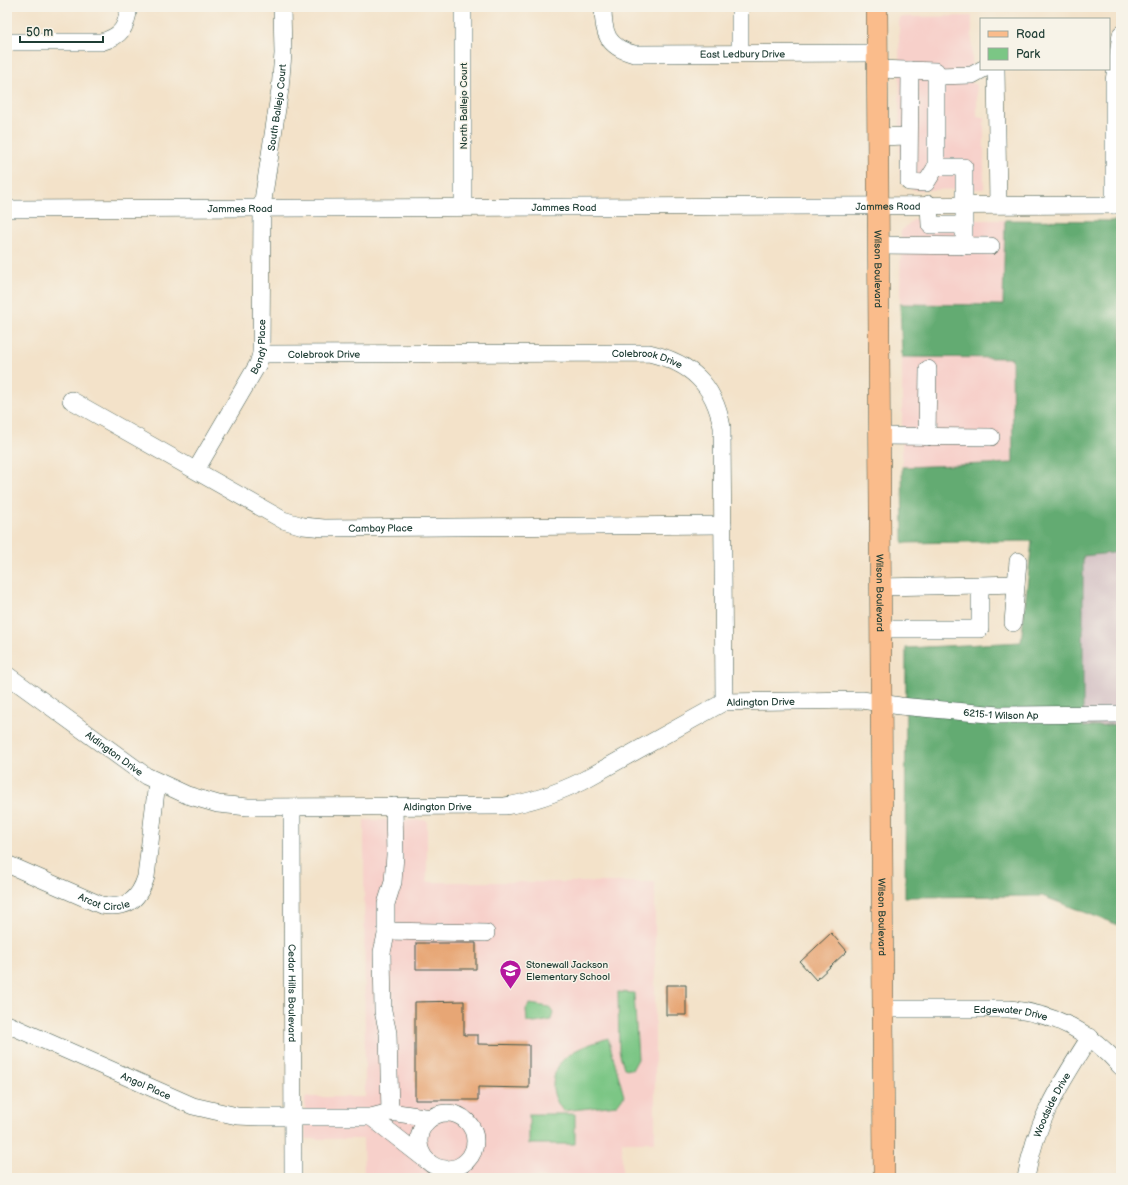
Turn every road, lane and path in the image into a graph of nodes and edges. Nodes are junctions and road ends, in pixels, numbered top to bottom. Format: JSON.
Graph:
{"nodes":[{"id":1,"x":129,"y":7,"type":"edge"},
{"id":2,"x":282,"y":7,"type":"edge"},
{"id":3,"x":463,"y":7,"type":"edge"},
{"id":4,"x":603,"y":7,"type":"edge"},
{"id":5,"x":740,"y":7,"type":"edge"},
{"id":6,"x":877,"y":7,"type":"edge"},
{"id":7,"x":1121,"y":34,"type":"edge"},
{"id":8,"x":7,"y":42,"type":"edge"},
{"id":9,"x":740,"y":53,"type":"junction"},
{"id":10,"x":877,"y":61,"type":"junction"},
{"id":11,"x":910,"y":70,"type":"junction"},
{"id":12,"x":981,"y":70,"type":"edge"},
{"id":13,"x":996,"y":70,"type":"edge"},
{"id":14,"x":936,"y":76,"type":"junction"},
{"id":15,"x":908,"y":136,"type":"junction"},
{"id":16,"x":878,"y":137,"type":"junction"},
{"id":17,"x":936,"y":167,"type":"junction"},
{"id":18,"x":921,"y":183,"type":"junction"},
{"id":19,"x":925,"y":204,"type":"junction"},
{"id":20,"x":964,"y":204,"type":"junction"},
{"id":21,"x":998,"y":204,"type":"junction"},
{"id":22,"x":878,"y":205,"type":"junction"},
{"id":23,"x":1118,"y":205,"type":"edge"},
{"id":24,"x":463,"y":206,"type":"junction"},
{"id":25,"x":262,"y":207,"type":"junction"},
{"id":26,"x":7,"y":209,"type":"edge"},
{"id":27,"x":930,"y":225,"type":"junction"},
{"id":28,"x":964,"y":225,"type":"junction"},
{"id":29,"x":878,"y":245,"type":"junction"},
{"id":30,"x":916,"y":246,"type":"junction"},
{"id":31,"x":964,"y":246,"type":"junction"},
{"id":32,"x":991,"y":246,"type":"dead end"},
{"id":33,"x":261,"y":354,"type":"junction"},
{"id":34,"x":928,"y":370,"type":"dead end"},
{"id":35,"x":72,"y":400,"type":"dead end"},
{"id":36,"x":879,"y":436,"type":"junction"},
{"id":37,"x":926,"y":437,"type":"junction"},
{"id":38,"x":992,"y":437,"type":"dead end"},
{"id":39,"x":196,"y":470,"type":"junction"},
{"id":40,"x":723,"y":525,"type":"junction"},
{"id":41,"x":1018,"y":561,"type":"dead end"},
{"id":42,"x":980,"y":584,"type":"junction"},
{"id":43,"x":1016,"y":584,"type":"junction"},
{"id":44,"x":880,"y":587,"type":"junction"},
{"id":45,"x":1013,"y":623,"type":"dead end"},
{"id":46,"x":881,"y":629,"type":"junction"},
{"id":47,"x":7,"y":676,"type":"edge"},
{"id":48,"x":724,"y":702,"type":"junction"},
{"id":49,"x":881,"y":704,"type":"junction"},
{"id":50,"x":1121,"y":714,"type":"edge"},
{"id":51,"x":157,"y":782,"type":"junction"},
{"id":52,"x":394,"y":806,"type":"junction"},
{"id":53,"x":292,"y":807,"type":"junction"},
{"id":54,"x":7,"y":864,"type":"edge"},
{"id":55,"x":386,"y":931,"type":"junction"},
{"id":56,"x":486,"y":933,"type":"dead end"},
{"id":57,"x":883,"y":1009,"type":"junction"},
{"id":58,"x":7,"y":1024,"type":"edge"},
{"id":59,"x":1090,"y":1037,"type":"junction"},
{"id":60,"x":1121,"y":1067,"type":"edge"},
{"id":61,"x":390,"y":1112,"type":"junction"},
{"id":62,"x":293,"y":1116,"type":"junction"},
{"id":63,"x":371,"y":1117,"type":"junction"},
{"id":64,"x":431,"y":1118,"type":"junction"},
{"id":65,"x":427,"y":1160,"type":"junction"},
{"id":66,"x":293,"y":1178,"type":"edge"},
{"id":67,"x":884,"y":1178,"type":"edge"},
{"id":68,"x":1026,"y":1178,"type":"edge"}],
"edges":[{"from":1,"to":8,"type":"street"},
{"from":2,"to":25,"type":"street","name":"South Ballejo Court"},
{"from":3,"to":24,"type":"street","name":"North Ballejo Court"},
{"from":4,"to":9,"type":"street","name":"East Ledbury Drive"},
{"from":5,"to":9,"type":"street"},
{"from":6,"to":10,"type":"main road","name":"Wilson Boulevard"},
{"from":7,"to":23,"type":"street"},
{"from":9,"to":10,"type":"street","name":"East Ledbury Drive"},
{"from":10,"to":11,"type":"street","name":"East Ledbury Drive"},
{"from":10,"to":16,"type":"main road","name":"Wilson Boulevard"},
{"from":11,"to":14,"type":"street","name":"East Ledbury Drive"},
{"from":11,"to":15,"type":"street"},
{"from":12,"to":14,"type":"street"},
{"from":13,"to":21,"type":"street"},
{"from":14,"to":17,"type":"street"},
{"from":15,"to":16,"type":"street"},
{"from":15,"to":18,"type":"street"},
{"from":16,"to":22,"type":"main road","name":"Wilson Boulevard"},
{"from":17,"to":18,"type":"street"},
{"from":17,"to":20,"type":"street"},
{"from":18,"to":19,"type":"street"},
{"from":19,"to":20,"type":"street","name":"Jammes Road"},
{"from":19,"to":22,"type":"street","name":"Jammes Road"},
{"from":19,"to":27,"type":"street"},
{"from":20,"to":21,"type":"street","name":"Jammes Road"},
{"from":20,"to":28,"type":"street"},
{"from":21,"to":23,"type":"street","name":"Jammes Road"},
{"from":22,"to":24,"type":"street","name":"Jammes Road"},
{"from":22,"to":29,"type":"main road","name":"Wilson Boulevard"},
{"from":24,"to":25,"type":"street","name":"Jammes Road"},
{"from":25,"to":26,"type":"street","name":"Jammes Road"},
{"from":25,"to":33,"type":"street","name":"Bondy Place"},
{"from":27,"to":28,"type":"street"},
{"from":27,"to":30,"type":"street"},
{"from":28,"to":31,"type":"street"},
{"from":29,"to":30,"type":"street"},
{"from":29,"to":36,"type":"main road","name":"Wilson Boulevard"},
{"from":30,"to":31,"type":"street"},
{"from":31,"to":32,"type":"street"},
{"from":33,"to":39,"type":"street","name":"Bondy Place"},
{"from":33,"to":40,"type":"street","name":"Colebrook Drive"},
{"from":34,"to":37,"type":"street"},
{"from":35,"to":39,"type":"street","name":"Cambay Place"},
{"from":36,"to":37,"type":"street"},
{"from":36,"to":44,"type":"main road","name":"Wilson Boulevard"},
{"from":37,"to":38,"type":"street"},
{"from":39,"to":40,"type":"street","name":"Cambay Place"},
{"from":40,"to":48,"type":"street","name":"Colebrook Drive"},
{"from":41,"to":43,"type":"street"},
{"from":42,"to":43,"type":"street"},
{"from":42,"to":44,"type":"street"},
{"from":42,"to":46,"type":"street"},
{"from":43,"to":45,"type":"street"},
{"from":44,"to":46,"type":"main road","name":"Wilson Boulevard"},
{"from":46,"to":49,"type":"main road","name":"Wilson Boulevard"},
{"from":47,"to":51,"type":"street","name":"Aldington Drive"},
{"from":48,"to":49,"type":"street","name":"Aldington Drive"},
{"from":48,"to":52,"type":"street","name":"Aldington Drive"},
{"from":49,"to":50,"type":"street","name":"6215-1 Wilson Ap"},
{"from":49,"to":57,"type":"main road","name":"Wilson Boulevard"},
{"from":51,"to":53,"type":"street","name":"Aldington Drive"},
{"from":51,"to":54,"type":"street","name":"Arcot Circle"},
{"from":52,"to":53,"type":"street","name":"Aldington Drive"},
{"from":52,"to":55,"type":"street"},
{"from":53,"to":62,"type":"street","name":"Cedar Hills Boulevard"},
{"from":55,"to":56,"type":"street"},
{"from":55,"to":61,"type":"street"},
{"from":57,"to":59,"type":"street","name":"Edgewater Drive"},
{"from":57,"to":67,"type":"main road","name":"Wilson Boulevard"},
{"from":58,"to":62,"type":"street","name":"Angol Place"},
{"from":59,"to":60,"type":"street","name":"Edgewater Drive"},
{"from":59,"to":68,"type":"street","name":"Woodside Drive"},
{"from":61,"to":63,"type":"street","name":"Angol Place"},
{"from":61,"to":64,"type":"street"},
{"from":62,"to":63,"type":"street","name":"Angol Place"},
{"from":62,"to":66,"type":"street","name":"Cedar Hills Boulevard"},
{"from":63,"to":65,"type":"street"},
{"from":64,"to":65,"type":"street"},
{"from":64,"to":65,"type":"street"}]}
